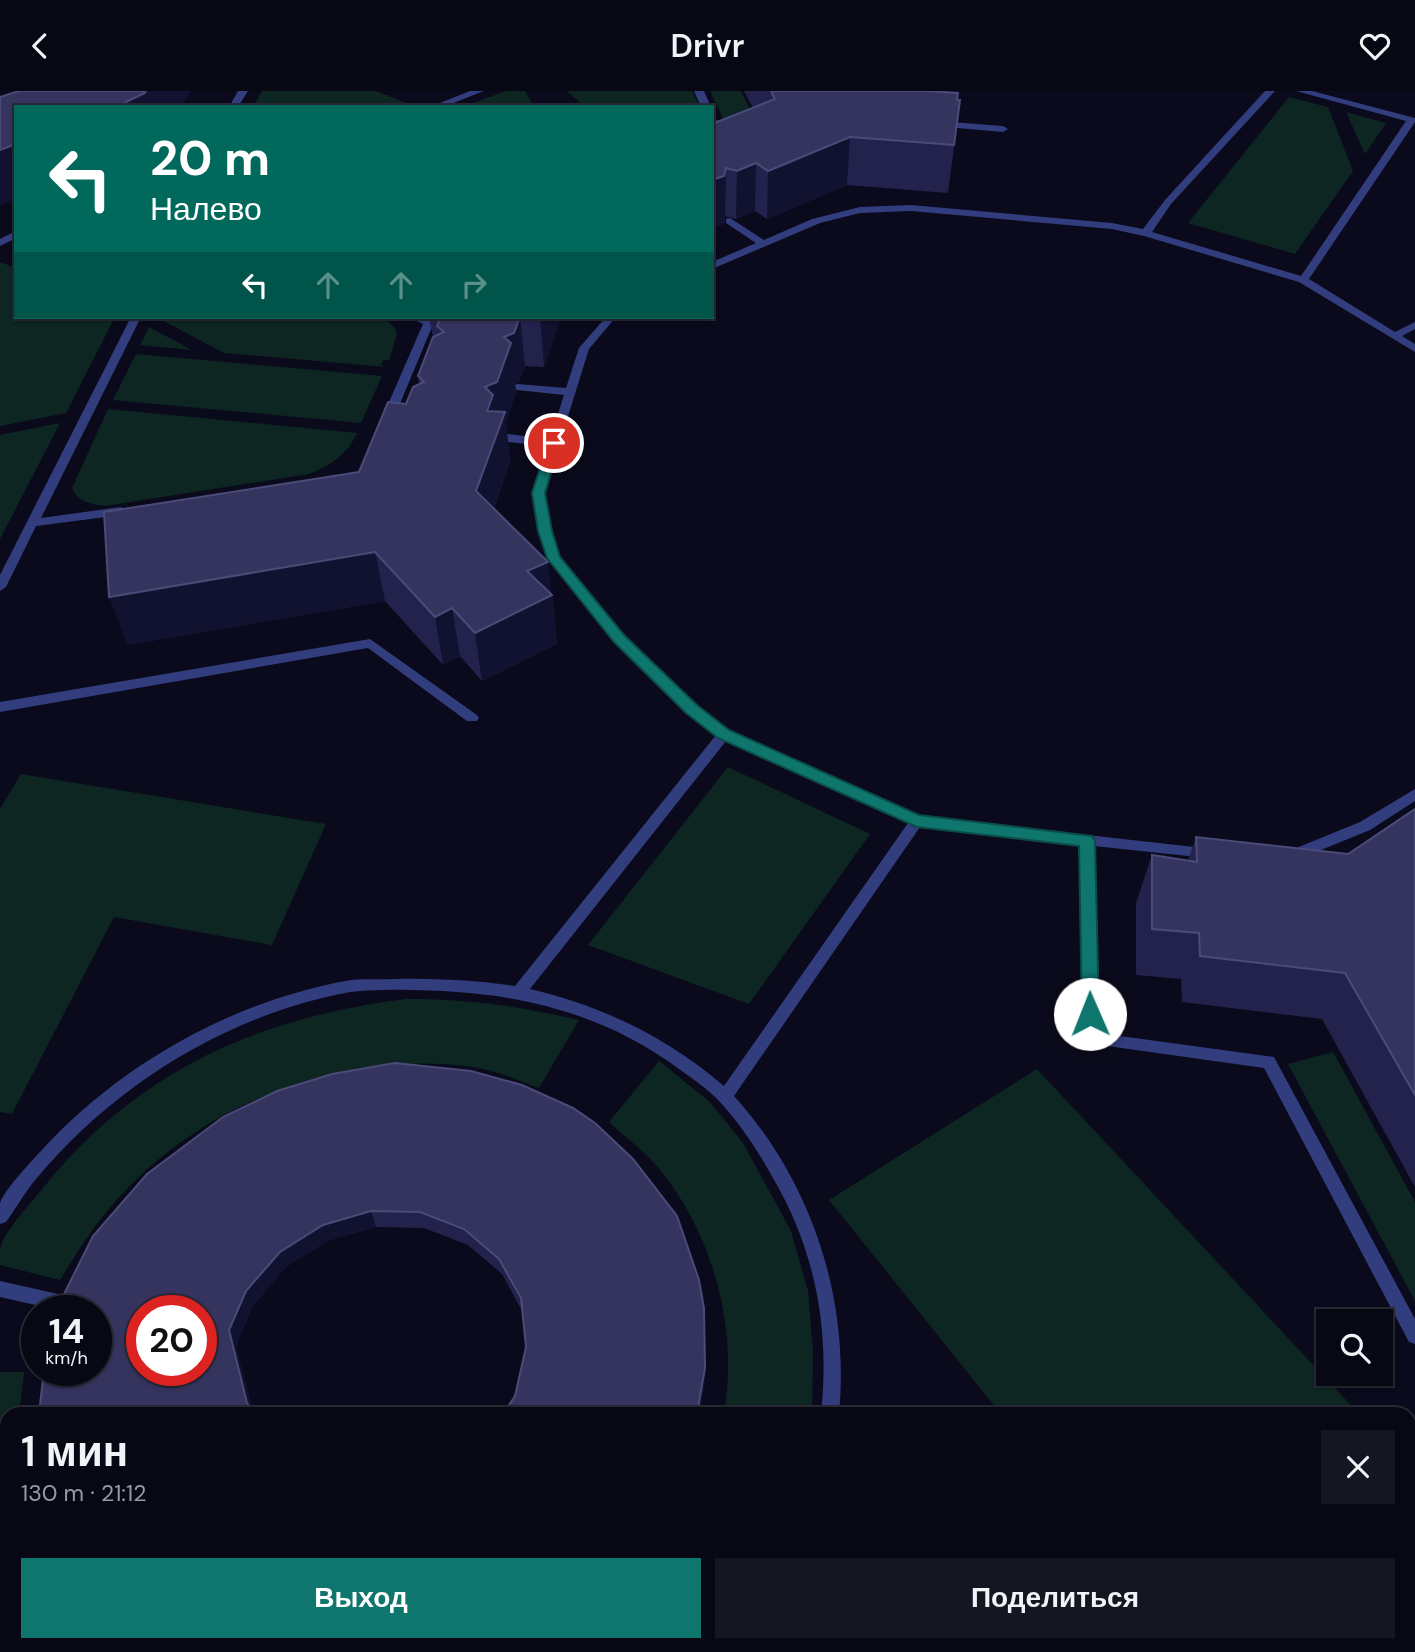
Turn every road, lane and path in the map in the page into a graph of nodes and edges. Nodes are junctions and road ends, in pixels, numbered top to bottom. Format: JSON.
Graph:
{"nodes":[{"id":1,"x":479,"y":91,"type":"edge"},
{"id":2,"x":1270,"y":91,"type":"edge"},
{"id":3,"x":1301,"y":91,"type":"edge"},
{"id":4,"x":440,"y":105,"type":"edge"},
{"id":5,"x":920,"y":123,"type":"edge"},
{"id":6,"x":714,"y":125,"type":"edge"},
{"id":7,"x":1003,"y":129,"type":"dead end"},
{"id":8,"x":714,"y":152,"type":"edge"},
{"id":9,"x":730,"y":221,"type":"edge"},
{"id":10,"x":1146,"y":233,"type":"junction"},
{"id":11,"x":764,"y":244,"type":"junction"},
{"id":12,"x":714,"y":265,"type":"edge"},
{"id":13,"x":1303,"y":280,"type":"junction"},
{"id":14,"x":135,"y":319,"type":"edge"},
{"id":15,"x":420,"y":319,"type":"edge"},
{"id":16,"x":609,"y":319,"type":"edge"},
{"id":17,"x":1415,"y":325,"type":"edge"},
{"id":18,"x":1395,"y":336,"type":"junction"},
{"id":19,"x":1415,"y":349,"type":"edge"},
{"id":20,"x":517,"y":387,"type":"edge"},
{"id":21,"x":570,"y":392,"type":"junction"},
{"id":22,"x":398,"y":428,"type":"edge"},
{"id":23,"x":499,"y":437,"type":"edge"},
{"id":24,"x":554,"y":443,"type":"junction"},
{"id":25,"x":131,"y":510,"type":"edge"},
{"id":26,"x":32,"y":523,"type":"junction"},
{"id":27,"x":0,"y":587,"type":"edge"},
{"id":28,"x":0,"y":706,"type":"edge"},
{"id":29,"x":472,"y":718,"type":"dead end"},
{"id":30,"x":724,"y":734,"type":"junction"},
{"id":31,"x":1415,"y":794,"type":"edge"},
{"id":32,"x":917,"y":821,"type":"junction"},
{"id":33,"x":1087,"y":841,"type":"junction"},
{"id":34,"x":1217,"y":854,"type":"edge"},
{"id":35,"x":1284,"y":855,"type":"edge"},
{"id":36,"x":519,"y":992,"type":"junction"},
{"id":37,"x":725,"y":1097,"type":"junction"},
{"id":38,"x":0,"y":1216,"type":"edge"},
{"id":39,"x":0,"y":1289,"type":"edge"},
{"id":40,"x":27,"y":1295,"type":"edge"},
{"id":41,"x":1415,"y":1336,"type":"edge"},
{"id":42,"x":830,"y":1407,"type":"edge"}],
"edges":[{"from":1,"to":4,"type":"lane"},
{"from":2,"to":10,"type":"lane"},
{"from":3,"to":13,"type":"lane"},
{"from":5,"to":7,"type":"lane"},
{"from":6,"to":8,"type":"lane"},
{"from":9,"to":11,"type":"lane"},
{"from":10,"to":11,"type":"lane"},
{"from":10,"to":13,"type":"lane"},
{"from":11,"to":12,"type":"lane"},
{"from":13,"to":18,"type":"lane"},
{"from":14,"to":26,"type":"lane"},
{"from":15,"to":22,"type":"lane"},
{"from":16,"to":21,"type":"lane"},
{"from":17,"to":18,"type":"lane"},
{"from":18,"to":19,"type":"lane"},
{"from":20,"to":21,"type":"lane"},
{"from":21,"to":24,"type":"lane"},
{"from":23,"to":24,"type":"lane"},
{"from":24,"to":30,"type":"lane"},
{"from":25,"to":26,"type":"lane"},
{"from":26,"to":27,"type":"lane"},
{"from":28,"to":29,"type":"lane"},
{"from":30,"to":32,"type":"lane"},
{"from":30,"to":36,"type":"lane"},
{"from":31,"to":35,"type":"lane"},
{"from":32,"to":33,"type":"lane"},
{"from":32,"to":37,"type":"lane"},
{"from":33,"to":34,"type":"lane"},
{"from":33,"to":41,"type":"lane"},
{"from":36,"to":37,"type":"lane"},
{"from":36,"to":38,"type":"lane"},
{"from":37,"to":42,"type":"lane"},
{"from":39,"to":40,"type":"lane"}]}
